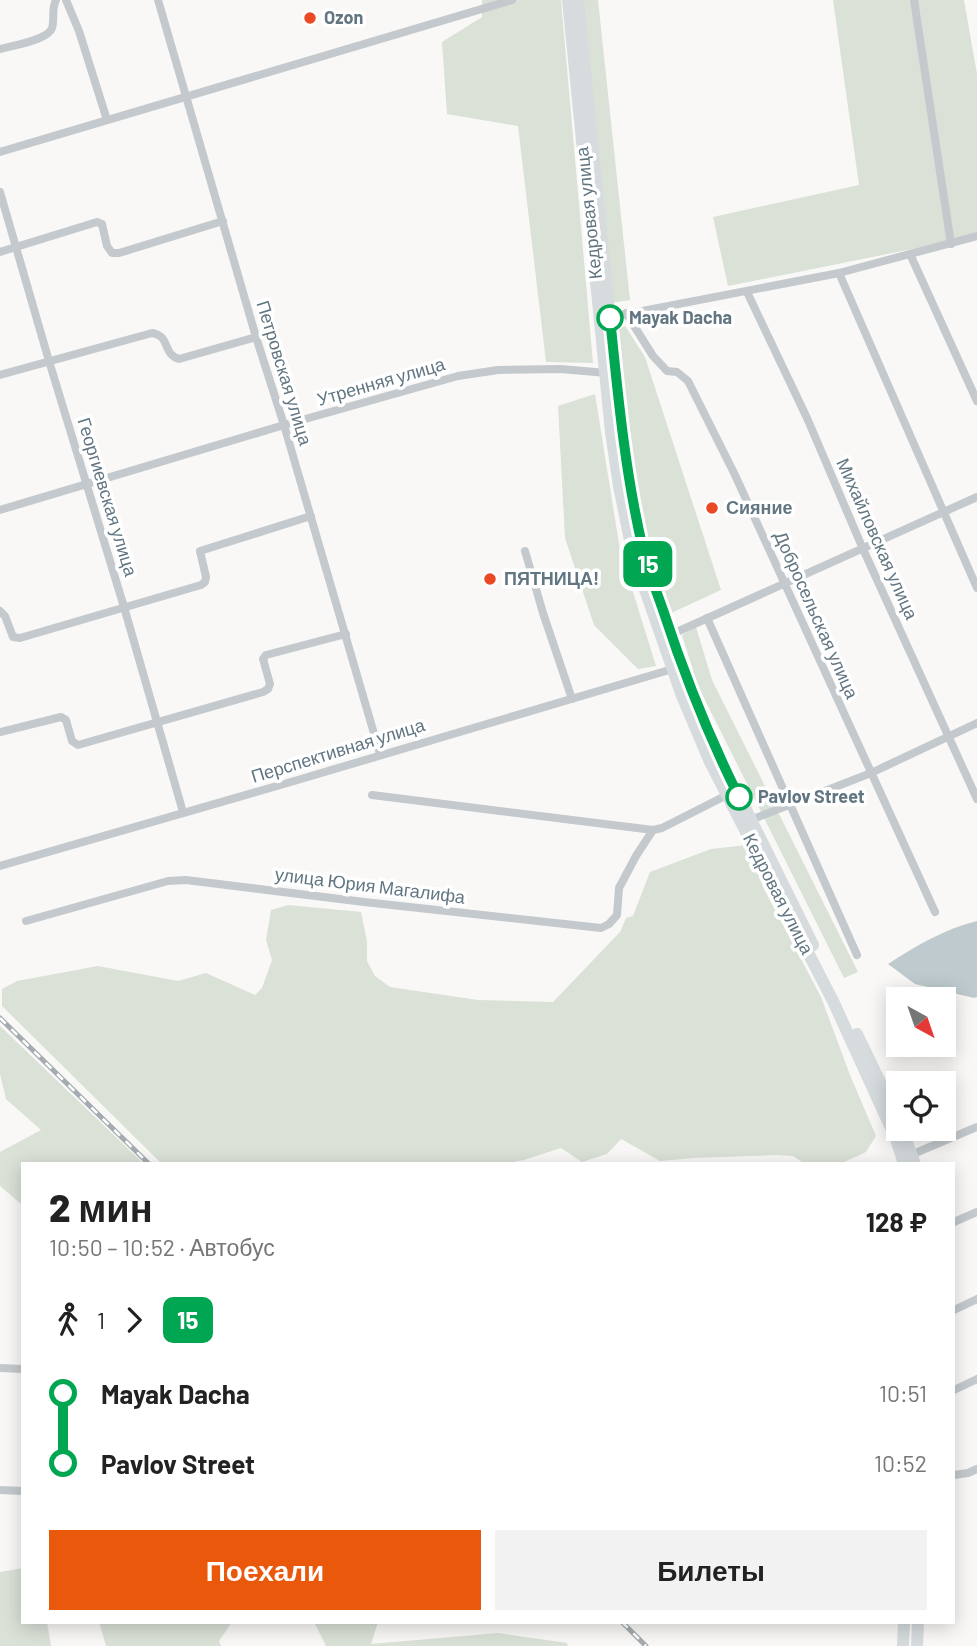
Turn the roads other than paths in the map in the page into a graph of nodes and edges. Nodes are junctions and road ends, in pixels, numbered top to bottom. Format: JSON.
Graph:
{"nodes":[{"id":1,"x":56,"y":0,"type":"edge"},
{"id":2,"x":66,"y":0,"type":"edge"},
{"id":3,"x":158,"y":0,"type":"edge"},
{"id":4,"x":512,"y":0,"type":"edge"},
{"id":5,"x":568,"y":0,"type":"edge"},
{"id":6,"x":578,"y":0,"type":"edge"},
{"id":7,"x":914,"y":0,"type":"edge"},
{"id":8,"x":0,"y":49,"type":"edge"},
{"id":9,"x":188,"y":97,"type":"junction"},
{"id":10,"x":107,"y":120,"type":"junction"},
{"id":11,"x":0,"y":152,"type":"edge"},
{"id":12,"x":0,"y":191,"type":"edge"},
{"id":13,"x":223,"y":220,"type":"junction"},
{"id":14,"x":977,"y":236,"type":"edge"},
{"id":15,"x":951,"y":244,"type":"junction"},
{"id":16,"x":17,"y":247,"type":"junction"},
{"id":17,"x":0,"y":252,"type":"edge"},
{"id":18,"x":910,"y":254,"type":"junction"},
{"id":19,"x":839,"y":273,"type":"junction"},
{"id":20,"x":747,"y":292,"type":"junction"},
{"id":21,"x":626,"y":313,"type":"junction"},
{"id":22,"x":605,"y":319,"type":"junction"},
{"id":23,"x":256,"y":337,"type":"junction"},
{"id":24,"x":49,"y":361,"type":"junction"},
{"id":25,"x":610,"y":373,"type":"junction"},
{"id":26,"x":0,"y":376,"type":"edge"},
{"id":27,"x":977,"y":401,"type":"edge"},
{"id":28,"x":284,"y":425,"type":"junction"},
{"id":29,"x":86,"y":484,"type":"junction"},
{"id":30,"x":977,"y":497,"type":"edge"},
{"id":31,"x":0,"y":510,"type":"edge"},
{"id":32,"x":943,"y":513,"type":"junction"},
{"id":33,"x":311,"y":516,"type":"junction"},
{"id":34,"x":863,"y":549,"type":"junction"},
{"id":35,"x":525,"y":551,"type":"dead end"},
{"id":36,"x":784,"y":583,"type":"junction"},
{"id":37,"x":977,"y":587,"type":"edge"},
{"id":38,"x":124,"y":607,"type":"junction"},
{"id":39,"x":0,"y":611,"type":"edge"},
{"id":40,"x":707,"y":618,"type":"junction"},
{"id":41,"x":346,"y":634,"type":"junction"},
{"id":42,"x":666,"y":637,"type":"junction"},
{"id":43,"x":676,"y":667,"type":"junction"},
{"id":44,"x":572,"y":699,"type":"junction"},
{"id":45,"x":158,"y":722,"type":"junction"},
{"id":46,"x":977,"y":723,"type":"edge"},
{"id":47,"x":0,"y":732,"type":"edge"},
{"id":48,"x":948,"y":735,"type":"junction"},
{"id":49,"x":380,"y":754,"type":"junction"},
{"id":50,"x":871,"y":773,"type":"junction"},
{"id":51,"x":732,"y":793,"type":"junction"},
{"id":52,"x":372,"y":795,"type":"dead end"},
{"id":53,"x":977,"y":799,"type":"edge"},
{"id":54,"x":790,"y":805,"type":"junction"},
{"id":55,"x":183,"y":812,"type":"junction"},
{"id":56,"x":746,"y":821,"type":"junction"},
{"id":57,"x":653,"y":831,"type":"junction"},
{"id":58,"x":1,"y":866,"type":"edge"},
{"id":59,"x":935,"y":912,"type":"dead end"},
{"id":60,"x":26,"y":921,"type":"dead end"},
{"id":61,"x":858,"y":955,"type":"dead end"},
{"id":62,"x":886,"y":1095,"type":"edge"},
{"id":63,"x":977,"y":1127,"type":"edge"},
{"id":64,"x":905,"y":1141,"type":"edge"},
{"id":65,"x":911,"y":1161,"type":"edge"},
{"id":66,"x":977,"y":1212,"type":"edge"},
{"id":67,"x":955,"y":1222,"type":"edge"},
{"id":68,"x":977,"y":1299,"type":"edge"},
{"id":69,"x":955,"y":1310,"type":"edge"},
{"id":70,"x":0,"y":1368,"type":"edge"},
{"id":71,"x":21,"y":1369,"type":"edge"},
{"id":72,"x":977,"y":1380,"type":"edge"},
{"id":73,"x":955,"y":1390,"type":"edge"},
{"id":74,"x":977,"y":1469,"type":"edge"},
{"id":75,"x":955,"y":1475,"type":"edge"},
{"id":76,"x":0,"y":1490,"type":"edge"},
{"id":77,"x":21,"y":1491,"type":"edge"},
{"id":78,"x":904,"y":1624,"type":"edge"},
{"id":79,"x":918,"y":1624,"type":"edge"},
{"id":80,"x":903,"y":1646,"type":"edge"},
{"id":81,"x":918,"y":1646,"type":"edge"}],
"edges":[{"from":1,"to":8,"type":"street"},
{"from":2,"to":10,"type":"street"},
{"from":3,"to":9,"type":"street","name":"Петровская улица"},
{"from":4,"to":9,"type":"street"},
{"from":5,"to":22,"type":"main road","name":"Кедровая улица"},
{"from":6,"to":22,"type":"main road","name":"Кедровая улица"},
{"from":7,"to":15,"type":"street"},
{"from":9,"to":10,"type":"street"},
{"from":9,"to":13,"type":"street","name":"Петровская улица"},
{"from":10,"to":11,"type":"street"},
{"from":12,"to":16,"type":"street","name":"Георгиевская улица"},
{"from":13,"to":16,"type":"street"},
{"from":13,"to":23,"type":"street","name":"Петровская улица"},
{"from":14,"to":15,"type":"street"},
{"from":15,"to":18,"type":"street"},
{"from":16,"to":17,"type":"street"},
{"from":16,"to":24,"type":"street","name":"Георгиевская улица"},
{"from":18,"to":19,"type":"street"},
{"from":18,"to":27,"type":"street"},
{"from":19,"to":20,"type":"street"},
{"from":19,"to":32,"type":"street"},
{"from":20,"to":21,"type":"street"},
{"from":20,"to":34,"type":"street","name":"Михайловская улица"},
{"from":21,"to":22,"type":"street"},
{"from":21,"to":36,"type":"street","name":"Добросельская улица"},
{"from":22,"to":25,"type":"main road","name":"Кедровая улица"},
{"from":23,"to":24,"type":"street"},
{"from":23,"to":28,"type":"street","name":"Петровская улица"},
{"from":24,"to":26,"type":"street"},
{"from":24,"to":29,"type":"street","name":"Георгиевская улица"},
{"from":25,"to":28,"type":"street","name":"Утренняя улица"},
{"from":25,"to":42,"type":"main road","name":"Кедровая улица"},
{"from":28,"to":29,"type":"street","name":"Утренняя улица"},
{"from":28,"to":33,"type":"street","name":"Петровская улица"},
{"from":29,"to":31,"type":"street","name":"Утренняя улица"},
{"from":29,"to":38,"type":"street","name":"Георгиевская улица"},
{"from":30,"to":32,"type":"street"},
{"from":32,"to":34,"type":"street"},
{"from":32,"to":37,"type":"street"},
{"from":33,"to":38,"type":"street"},
{"from":33,"to":41,"type":"street","name":"Петровская улица"},
{"from":34,"to":36,"type":"street"},
{"from":34,"to":48,"type":"street","name":"Михайловская улица"},
{"from":35,"to":44,"type":"street"},
{"from":36,"to":40,"type":"street"},
{"from":36,"to":50,"type":"street","name":"Добросельская улица"},
{"from":38,"to":39,"type":"street"},
{"from":38,"to":45,"type":"street","name":"Георгиевская улица"},
{"from":40,"to":42,"type":"street"},
{"from":40,"to":54,"type":"street"},
{"from":41,"to":45,"type":"street"},
{"from":41,"to":49,"type":"street","name":"Петровская улица"},
{"from":42,"to":43,"type":"main road","name":"Кедровая улица"},
{"from":43,"to":44,"type":"street","name":"Перспективная улица"},
{"from":43,"to":51,"type":"main road","name":"Кедровая улица"},
{"from":44,"to":49,"type":"street","name":"Перспективная улица"},
{"from":45,"to":47,"type":"street"},
{"from":45,"to":55,"type":"street","name":"Георгиевская улица"},
{"from":46,"to":48,"type":"street"},
{"from":48,"to":50,"type":"street"},
{"from":48,"to":53,"type":"street","name":"Михайловская улица"},
{"from":49,"to":55,"type":"street","name":"Перспективная улица"},
{"from":50,"to":54,"type":"street"},
{"from":50,"to":59,"type":"street","name":"Добросельская улица"},
{"from":51,"to":56,"type":"main road","name":"Кедровая улица"},
{"from":51,"to":57,"type":"street"},
{"from":52,"to":57,"type":"street"},
{"from":54,"to":56,"type":"street"},
{"from":54,"to":61,"type":"street"},
{"from":55,"to":58,"type":"street","name":"Перспективная улица"},
{"from":56,"to":62,"type":"main road","name":"Кедровая улица"},
{"from":56,"to":65,"type":"main road","name":"Кедровая улица"},
{"from":57,"to":60,"type":"street","name":"улица Юрия Магалифа"},
{"from":63,"to":65,"type":"street"},
{"from":64,"to":65,"type":"main road"},
{"from":66,"to":67,"type":"street"},
{"from":68,"to":69,"type":"street"},
{"from":70,"to":71,"type":"street"},
{"from":72,"to":73,"type":"street"},
{"from":74,"to":75,"type":"street"},
{"from":76,"to":77,"type":"street"},
{"from":78,"to":80,"type":"main road"},
{"from":79,"to":81,"type":"main road"}]}
